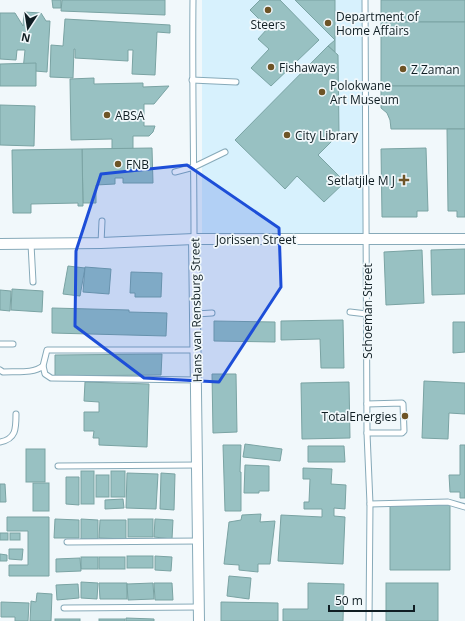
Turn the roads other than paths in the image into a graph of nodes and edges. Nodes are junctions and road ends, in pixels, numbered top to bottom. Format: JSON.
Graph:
{"nodes":[{"id":1,"x":193,"y":0,"type":"edge"},
{"id":2,"x":365,"y":0,"type":"edge"},
{"id":3,"x":192,"y":80,"type":"junction"},
{"id":4,"x":236,"y":82,"type":"dead end"},
{"id":5,"x":225,"y":152,"type":"dead end"},
{"id":6,"x":194,"y":167,"type":"junction"},
{"id":7,"x":175,"y":172,"type":"dead end"},
{"id":8,"x":102,"y":222,"type":"dead end"},
{"id":9,"x":194,"y":239,"type":"junction"},
{"id":10,"x":367,"y":239,"type":"junction"},
{"id":11,"x":465,"y":239,"type":"edge"},
{"id":12,"x":101,"y":243,"type":"junction"},
{"id":13,"x":0,"y":244,"type":"edge"},
{"id":14,"x":31,"y":244,"type":"junction"},
{"id":15,"x":33,"y":282,"type":"dead end"},
{"id":16,"x":350,"y":312,"type":"dead end"},
{"id":17,"x":212,"y":313,"type":"dead end"},
{"id":18,"x":196,"y":314,"type":"junction"},
{"id":19,"x":367,"y":314,"type":"junction"},
{"id":20,"x":0,"y":344,"type":"edge"},
{"id":21,"x":13,"y":344,"type":"dead end"},
{"id":22,"x":197,"y":350,"type":"junction"},
{"id":23,"x":43,"y":366,"type":"junction"},
{"id":24,"x":0,"y":370,"type":"edge"},
{"id":25,"x":197,"y":380,"type":"junction"},
{"id":26,"x":367,"y":404,"type":"junction"},
{"id":27,"x":16,"y":414,"type":"dead end"},
{"id":28,"x":367,"y":433,"type":"junction"},
{"id":29,"x":0,"y":442,"type":"edge"},
{"id":30,"x":198,"y":465,"type":"junction"},
{"id":31,"x":58,"y":466,"type":"dead end"},
{"id":32,"x":370,"y":504,"type":"junction"},
{"id":33,"x":465,"y":507,"type":"edge"},
{"id":34,"x":199,"y":541,"type":"junction"},
{"id":35,"x":67,"y":542,"type":"dead end"},
{"id":36,"x":199,"y":607,"type":"junction"},
{"id":37,"x":64,"y":608,"type":"dead end"},
{"id":38,"x":199,"y":621,"type":"edge"},
{"id":39,"x":369,"y":621,"type":"edge"}],
"edges":[{"from":1,"to":3,"type":"lane","name":"Hans van Rensburg Street"},
{"from":2,"to":10,"type":"lane","name":"Schoeman Street"},
{"from":3,"to":4,"type":"lane"},
{"from":3,"to":6,"type":"lane","name":"Hans van Rensburg Street"},
{"from":5,"to":6,"type":"lane"},
{"from":6,"to":7,"type":"lane"},
{"from":6,"to":9,"type":"lane","name":"Hans van Rensburg Street"},
{"from":8,"to":12,"type":"lane"},
{"from":9,"to":10,"type":"street","name":"Jorissen Street"},
{"from":9,"to":12,"type":"street","name":"Jorissen Street"},
{"from":9,"to":18,"type":"street","name":"Hans van Rensburg Street"},
{"from":10,"to":11,"type":"street","name":"Jorissen Street"},
{"from":10,"to":19,"type":"lane","name":"Schoeman Street"},
{"from":12,"to":14,"type":"street","name":"Jorissen Street"},
{"from":13,"to":14,"type":"street","name":"Jorissen Street"},
{"from":14,"to":15,"type":"lane"},
{"from":16,"to":19,"type":"lane"},
{"from":17,"to":18,"type":"lane"},
{"from":18,"to":22,"type":"street","name":"Hans van Rensburg Street"},
{"from":19,"to":26,"type":"lane","name":"Schoeman Street"},
{"from":20,"to":21,"type":"lane"},
{"from":22,"to":23,"type":"lane"},
{"from":22,"to":25,"type":"street","name":"Hans van Rensburg Street"},
{"from":23,"to":24,"type":"lane"},
{"from":23,"to":25,"type":"lane"},
{"from":25,"to":30,"type":"street","name":"Hans van Rensburg Street"},
{"from":26,"to":28,"type":"lane","name":"Schoeman Street"},
{"from":26,"to":28,"type":"lane"},
{"from":27,"to":29,"type":"lane"},
{"from":28,"to":32,"type":"lane","name":"Schoeman Street"},
{"from":30,"to":31,"type":"lane"},
{"from":30,"to":34,"type":"street","name":"Hans van Rensburg Street"},
{"from":32,"to":33,"type":"lane"},
{"from":32,"to":39,"type":"lane","name":"Schoeman Street"},
{"from":34,"to":35,"type":"lane"},
{"from":34,"to":36,"type":"street","name":"Hans van Rensburg Street"},
{"from":36,"to":37,"type":"lane"},
{"from":36,"to":38,"type":"street","name":"Hans van Rensburg Street"}]}
